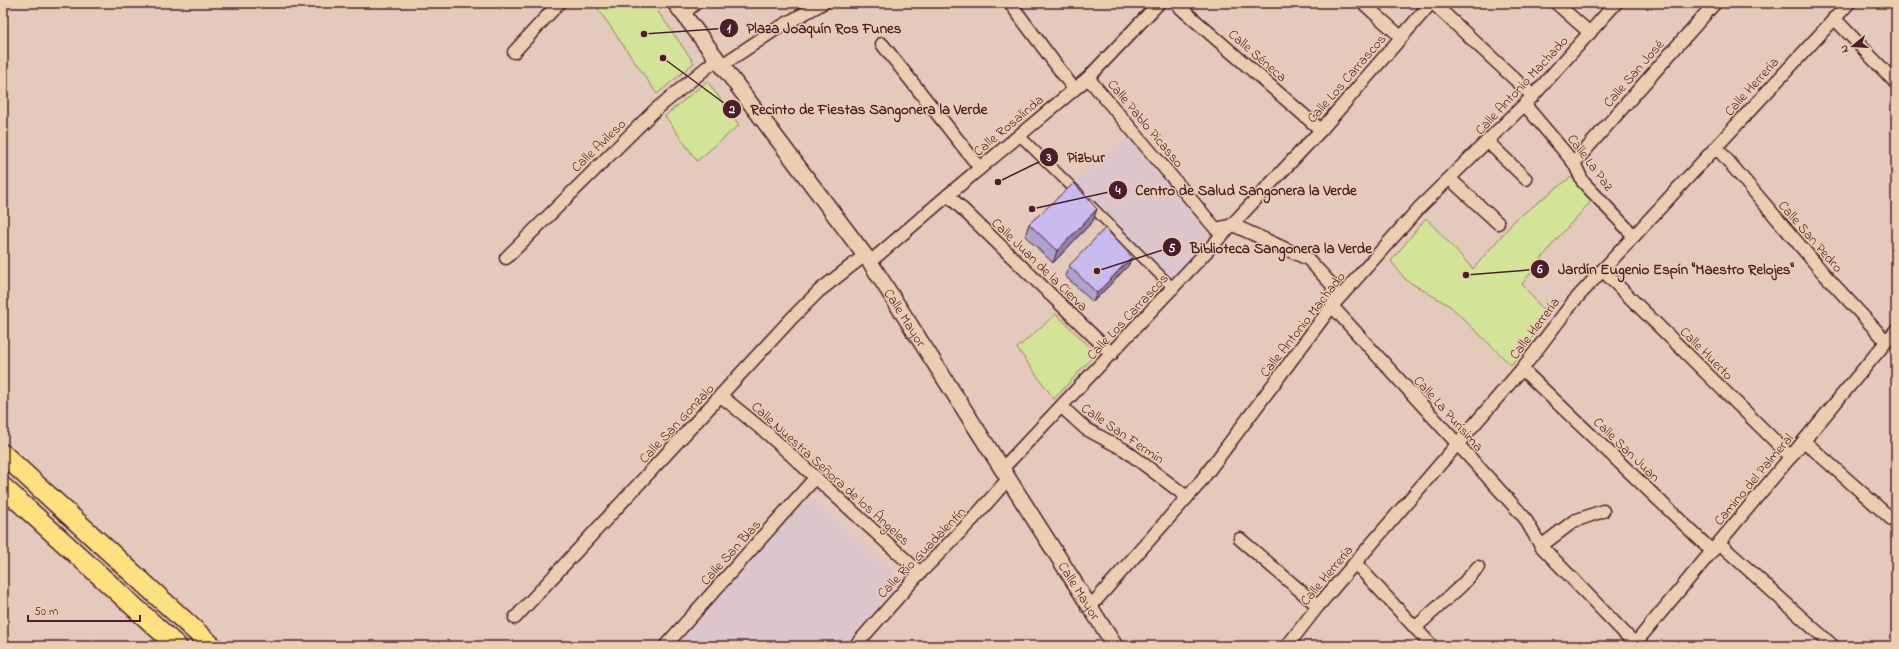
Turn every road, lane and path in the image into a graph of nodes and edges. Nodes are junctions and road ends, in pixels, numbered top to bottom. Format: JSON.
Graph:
{"nodes":[{"id":1,"x":559,"y":3,"type":"edge"},
{"id":2,"x":696,"y":3,"type":"edge"},
{"id":3,"x":823,"y":3,"type":"edge"},
{"id":4,"x":1010,"y":3,"type":"edge"},
{"id":5,"x":1159,"y":3,"type":"edge"},
{"id":6,"x":1175,"y":3,"type":"edge"},
{"id":7,"x":1363,"y":3,"type":"edge"},
{"id":8,"x":1432,"y":3,"type":"edge"},
{"id":9,"x":1556,"y":3,"type":"edge"},
{"id":10,"x":1616,"y":3,"type":"edge"},
{"id":11,"x":1715,"y":3,"type":"edge"},
{"id":12,"x":1849,"y":3,"type":"edge"},
{"id":13,"x":679,"y":8,"type":"edge"},
{"id":14,"x":1834,"y":18,"type":"junction"},
{"id":15,"x":1590,"y":33,"type":"junction"},
{"id":16,"x":1401,"y":37,"type":"junction"},
{"id":17,"x":882,"y":44,"type":"dead end"},
{"id":18,"x":514,"y":52,"type":"dead end"},
{"id":19,"x":720,"y":62,"type":"junction"},
{"id":20,"x":1088,"y":78,"type":"junction"},
{"id":21,"x":1896,"y":83,"type":"edge"},
{"id":22,"x":1074,"y":90,"type":"junction"},
{"id":23,"x":1529,"y":101,"type":"junction"},
{"id":24,"x":1321,"y":130,"type":"junction"},
{"id":25,"x":1019,"y":136,"type":"junction"},
{"id":26,"x":1488,"y":142,"type":"junction"},
{"id":27,"x":1717,"y":148,"type":"junction"},
{"id":28,"x":1574,"y":163,"type":"junction"},
{"id":29,"x":980,"y":168,"type":"junction"},
{"id":30,"x":1450,"y":179,"type":"junction"},
{"id":31,"x":1526,"y":179,"type":"dead end"},
{"id":32,"x":948,"y":195,"type":"junction"},
{"id":33,"x":1498,"y":223,"type":"dead end"},
{"id":34,"x":1233,"y":225,"type":"junction"},
{"id":35,"x":1634,"y":236,"type":"junction"},
{"id":36,"x":506,"y":258,"type":"dead end"},
{"id":37,"x":868,"y":259,"type":"junction"},
{"id":38,"x":1602,"y":270,"type":"junction"},
{"id":39,"x":1174,"y":288,"type":"junction"},
{"id":40,"x":1332,"y":306,"type":"junction"},
{"id":41,"x":1892,"y":337,"type":"edge"},
{"id":42,"x":1112,"y":354,"type":"junction"},
{"id":43,"x":1522,"y":369,"type":"junction"},
{"id":44,"x":721,"y":396,"type":"junction"},
{"id":45,"x":1062,"y":407,"type":"junction"},
{"id":46,"x":1804,"y":441,"type":"junction"},
{"id":47,"x":1456,"y":444,"type":"junction"},
{"id":48,"x":3,"y":454,"type":"edge"},
{"id":49,"x":1791,"y":457,"type":"junction"},
{"id":50,"x":1006,"y":473,"type":"junction"},
{"id":51,"x":816,"y":477,"type":"junction"},
{"id":52,"x":3,"y":487,"type":"edge"},
{"id":53,"x":1187,"y":497,"type":"junction"},
{"id":54,"x":1603,"y":511,"type":"dead end"},
{"id":55,"x":1896,"y":523,"type":"edge"},
{"id":56,"x":1240,"y":539,"type":"dead end"},
{"id":57,"x":1541,"y":546,"type":"junction"},
{"id":58,"x":1716,"y":547,"type":"junction"},
{"id":59,"x":1356,"y":563,"type":"junction"},
{"id":60,"x":1478,"y":567,"type":"dead end"},
{"id":61,"x":920,"y":573,"type":"junction"},
{"id":62,"x":1090,"y":606,"type":"junction"},
{"id":63,"x":1318,"y":606,"type":"junction"},
{"id":64,"x":515,"y":618,"type":"dead end"},
{"id":65,"x":1415,"y":628,"type":"junction"},
{"id":66,"x":1634,"y":645,"type":"edge"},
{"id":67,"x":177,"y":646,"type":"edge"},
{"id":68,"x":212,"y":646,"type":"edge"},
{"id":69,"x":665,"y":646,"type":"edge"},
{"id":70,"x":855,"y":646,"type":"edge"},
{"id":71,"x":1115,"y":646,"type":"edge"},
{"id":72,"x":1287,"y":646,"type":"edge"},
{"id":73,"x":1432,"y":646,"type":"edge"},
{"id":74,"x":1833,"y":646,"type":"edge"}],
"edges":[{"from":1,"to":18,"type":"street"},
{"from":2,"to":13,"type":"street"},
{"from":3,"to":19,"type":"street","name":"Calle Avileso"},
{"from":4,"to":22,"type":"street"},
{"from":5,"to":20,"type":"street","name":"Calle Rosalinda"},
{"from":6,"to":24,"type":"street","name":"Calle Séneca"},
{"from":7,"to":16,"type":"street"},
{"from":8,"to":16,"type":"street","name":"Calle Los Carrascos"},
{"from":8,"to":23,"type":"street","name":"Calle La Paz"},
{"from":9,"to":15,"type":"street"},
{"from":10,"to":15,"type":"street","name":"Calle Antonio Machado"},
{"from":11,"to":28,"type":"street","name":"Calle San José"},
{"from":12,"to":14,"type":"street","name":"Calle Herrería"},
{"from":13,"to":19,"type":"street","name":"Calle Mayor"},
{"from":14,"to":21,"type":"street"},
{"from":14,"to":27,"type":"street","name":"Calle Herrería"},
{"from":15,"to":23,"type":"street","name":"Calle Antonio Machado"},
{"from":16,"to":24,"type":"street","name":"Calle Los Carrascos"},
{"from":17,"to":29,"type":"street"},
{"from":19,"to":36,"type":"street","name":"Calle Avileso"},
{"from":19,"to":37,"type":"street","name":"Calle Mayor"},
{"from":20,"to":22,"type":"street","name":"Calle Rosalinda"},
{"from":20,"to":34,"type":"street","name":"Calle Pablo Picasso"},
{"from":22,"to":25,"type":"street","name":"Calle Rosalinda"},
{"from":23,"to":26,"type":"street","name":"Calle Antonio Machado"},
{"from":23,"to":28,"type":"street","name":"Calle La Paz"},
{"from":24,"to":34,"type":"street","name":"Calle Los Carrascos"},
{"from":25,"to":29,"type":"street","name":"Calle Rosalinda"},
{"from":25,"to":39,"type":"street"},
{"from":26,"to":30,"type":"street","name":"Calle Antonio Machado"},
{"from":26,"to":31,"type":"street"},
{"from":27,"to":35,"type":"street","name":"Calle Herrería"},
{"from":27,"to":41,"type":"street","name":"Calle San Pedro"},
{"from":28,"to":35,"type":"street","name":"Calle La Paz"},
{"from":29,"to":32,"type":"street","name":"Calle Rosalinda"},
{"from":30,"to":33,"type":"street"},
{"from":30,"to":40,"type":"street","name":"Calle Antonio Machado"},
{"from":32,"to":37,"type":"street","name":"Calle Rosalinda"},
{"from":32,"to":42,"type":"street","name":"Calle Juan de la Cierva"},
{"from":34,"to":39,"type":"street","name":"Calle Los Carrascos"},
{"from":34,"to":40,"type":"street"},
{"from":35,"to":38,"type":"street","name":"Calle Herrería"},
{"from":37,"to":44,"type":"street","name":"Calle San Gonzalo"},
{"from":37,"to":50,"type":"street","name":"Calle Mayor"},
{"from":38,"to":43,"type":"street","name":"Calle Herrería"},
{"from":38,"to":49,"type":"street","name":"Calle Huerto"},
{"from":39,"to":42,"type":"street","name":"Calle Los Carrascos"},
{"from":40,"to":47,"type":"street","name":"Calle La Purísima"},
{"from":40,"to":53,"type":"street","name":"Calle Antonio Machado"},
{"from":41,"to":46,"type":"street","name":"Camino del Palmeral"},
{"from":42,"to":45,"type":"street","name":"Calle Los Carrascos"},
{"from":43,"to":47,"type":"street","name":"Calle Herrería"},
{"from":43,"to":58,"type":"street","name":"Calle San Juan"},
{"from":44,"to":51,"type":"street","name":"Calle Nuestra Señora de los Ángeles"},
{"from":44,"to":64,"type":"street","name":"Calle San Gonzalo"},
{"from":45,"to":50,"type":"street","name":"Calle Los Carrascos"},
{"from":45,"to":53,"type":"street","name":"Calle San Fermín"},
{"from":46,"to":49,"type":"street","name":"Camino del Palmeral"},
{"from":46,"to":55,"type":"street"},
{"from":47,"to":57,"type":"street","name":"Calle La Purísima"},
{"from":47,"to":59,"type":"street","name":"Calle Herrería"},
{"from":48,"to":68,"type":"main road"},
{"from":49,"to":58,"type":"street","name":"Camino del Palmeral"},
{"from":50,"to":61,"type":"street","name":"Calle Río Guadalentín"},
{"from":50,"to":62,"type":"street","name":"Calle Mayor"},
{"from":51,"to":61,"type":"street","name":"Calle Nuestra Señora de los Ángeles"},
{"from":51,"to":69,"type":"street","name":"Calle San Blas"},
{"from":52,"to":67,"type":"main road"},
{"from":53,"to":62,"type":"street","name":"Calle Antonio Machado"},
{"from":54,"to":57,"type":"street"},
{"from":56,"to":63,"type":"street"},
{"from":57,"to":66,"type":"street","name":"Calle La Purísima"},
{"from":58,"to":66,"type":"street","name":"Camino del Palmeral"},
{"from":58,"to":74,"type":"street","name":"Calle San Juan"},
{"from":59,"to":63,"type":"street","name":"Calle Herrería"},
{"from":59,"to":65,"type":"street"},
{"from":60,"to":65,"type":"street"},
{"from":61,"to":70,"type":"street","name":"Calle Río Guadalentín"},
{"from":62,"to":71,"type":"street","name":"Calle Mayor"},
{"from":63,"to":72,"type":"street","name":"Calle Herrería"},
{"from":65,"to":73,"type":"street"}]}
